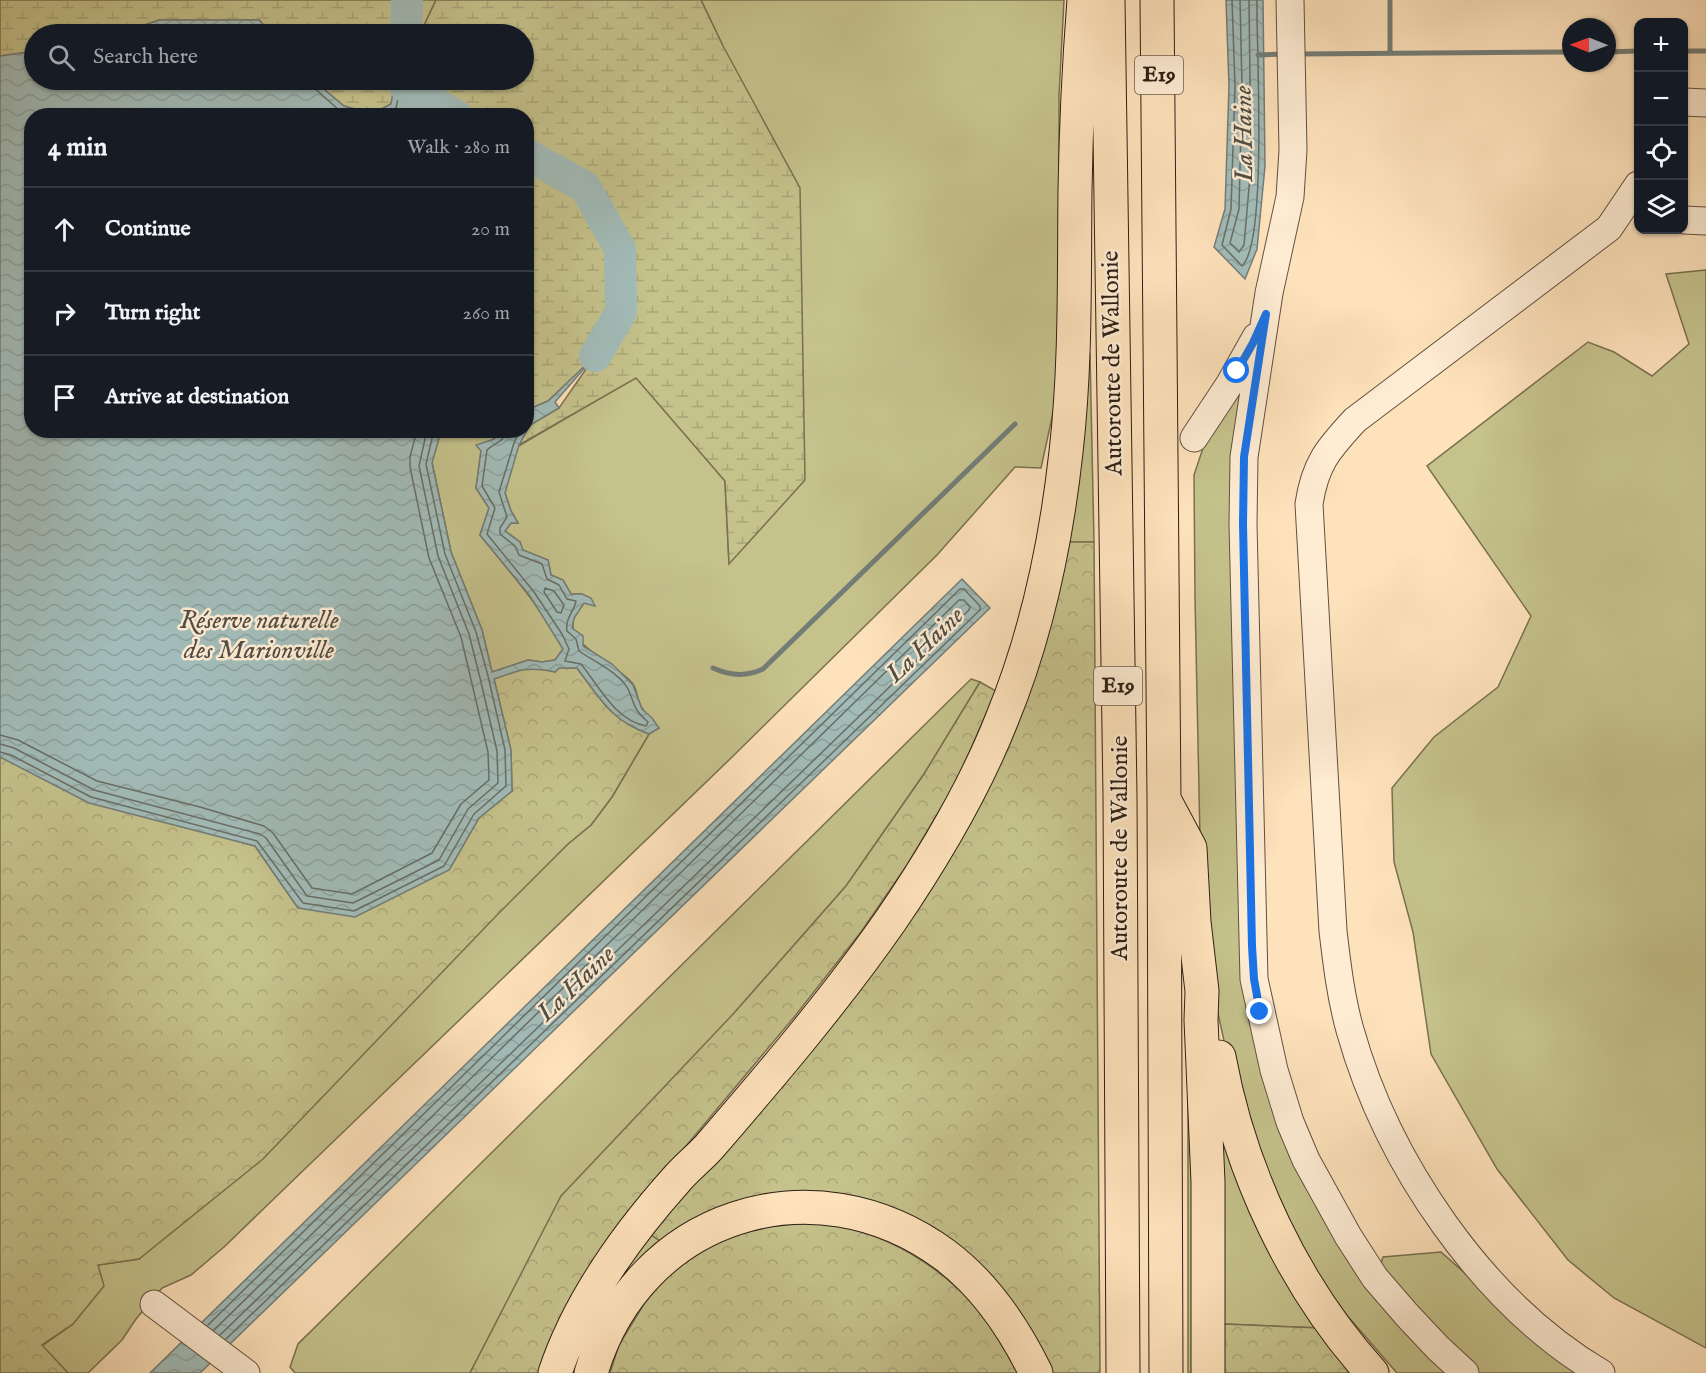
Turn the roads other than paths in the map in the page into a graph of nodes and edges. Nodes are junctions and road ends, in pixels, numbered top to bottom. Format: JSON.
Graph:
{"nodes":[{"id":1,"x":1084,"y":0,"type":"edge"},
{"id":2,"x":1108,"y":0,"type":"edge"},
{"id":3,"x":1157,"y":0,"type":"edge"},
{"id":4,"x":1290,"y":0,"type":"edge"},
{"id":5,"x":1688,"y":102,"type":"edge"},
{"id":6,"x":1706,"y":103,"type":"edge"},
{"id":7,"x":1634,"y":190,"type":"edge"},
{"id":8,"x":1634,"y":220,"type":"edge"},
{"id":9,"x":1688,"y":220,"type":"edge"},
{"id":10,"x":1706,"y":221,"type":"edge"},
{"id":11,"x":1609,"y":228,"type":"junction"},
{"id":12,"x":1266,"y":314,"type":"junction"},
{"id":13,"x":1194,"y":438,"type":"dead end"},
{"id":14,"x":1164,"y":799,"type":"junction"},
{"id":15,"x":1202,"y":991,"type":"junction"},
{"id":16,"x":160,"y":1309,"type":"dead end"},
{"id":17,"x":245,"y":1372,"type":"edge"},
{"id":18,"x":555,"y":1373,"type":"edge"},
{"id":19,"x":591,"y":1373,"type":"edge"},
{"id":20,"x":1036,"y":1373,"type":"edge"},
{"id":21,"x":1123,"y":1373,"type":"edge"},
{"id":22,"x":1166,"y":1373,"type":"edge"},
{"id":23,"x":1208,"y":1373,"type":"edge"},
{"id":24,"x":1372,"y":1373,"type":"edge"},
{"id":25,"x":1466,"y":1373,"type":"edge"},
{"id":26,"x":1601,"y":1373,"type":"edge"}],
"edges":[{"from":1,"to":18,"type":"highway"},
{"from":2,"to":21,"type":"highway","name":"Autoroute de Wallonie","number":"E19"},
{"from":3,"to":14,"type":"highway","name":"Autoroute de Wallonie","number":"E19"},
{"from":4,"to":12,"type":"street"},
{"from":5,"to":6,"type":"street"},
{"from":7,"to":11,"type":"street"},
{"from":8,"to":11,"type":"street"},
{"from":9,"to":10,"type":"street"},
{"from":11,"to":26,"type":"street"},
{"from":12,"to":13,"type":"street"},
{"from":12,"to":25,"type":"street"},
{"from":14,"to":15,"type":"highway"},
{"from":14,"to":22,"type":"highway","name":"Autoroute de Wallonie","number":"E19"},
{"from":15,"to":23,"type":"highway"},
{"from":15,"to":24,"type":"highway"},
{"from":16,"to":17,"type":"street"},
{"from":19,"to":20,"type":"highway"}]}
